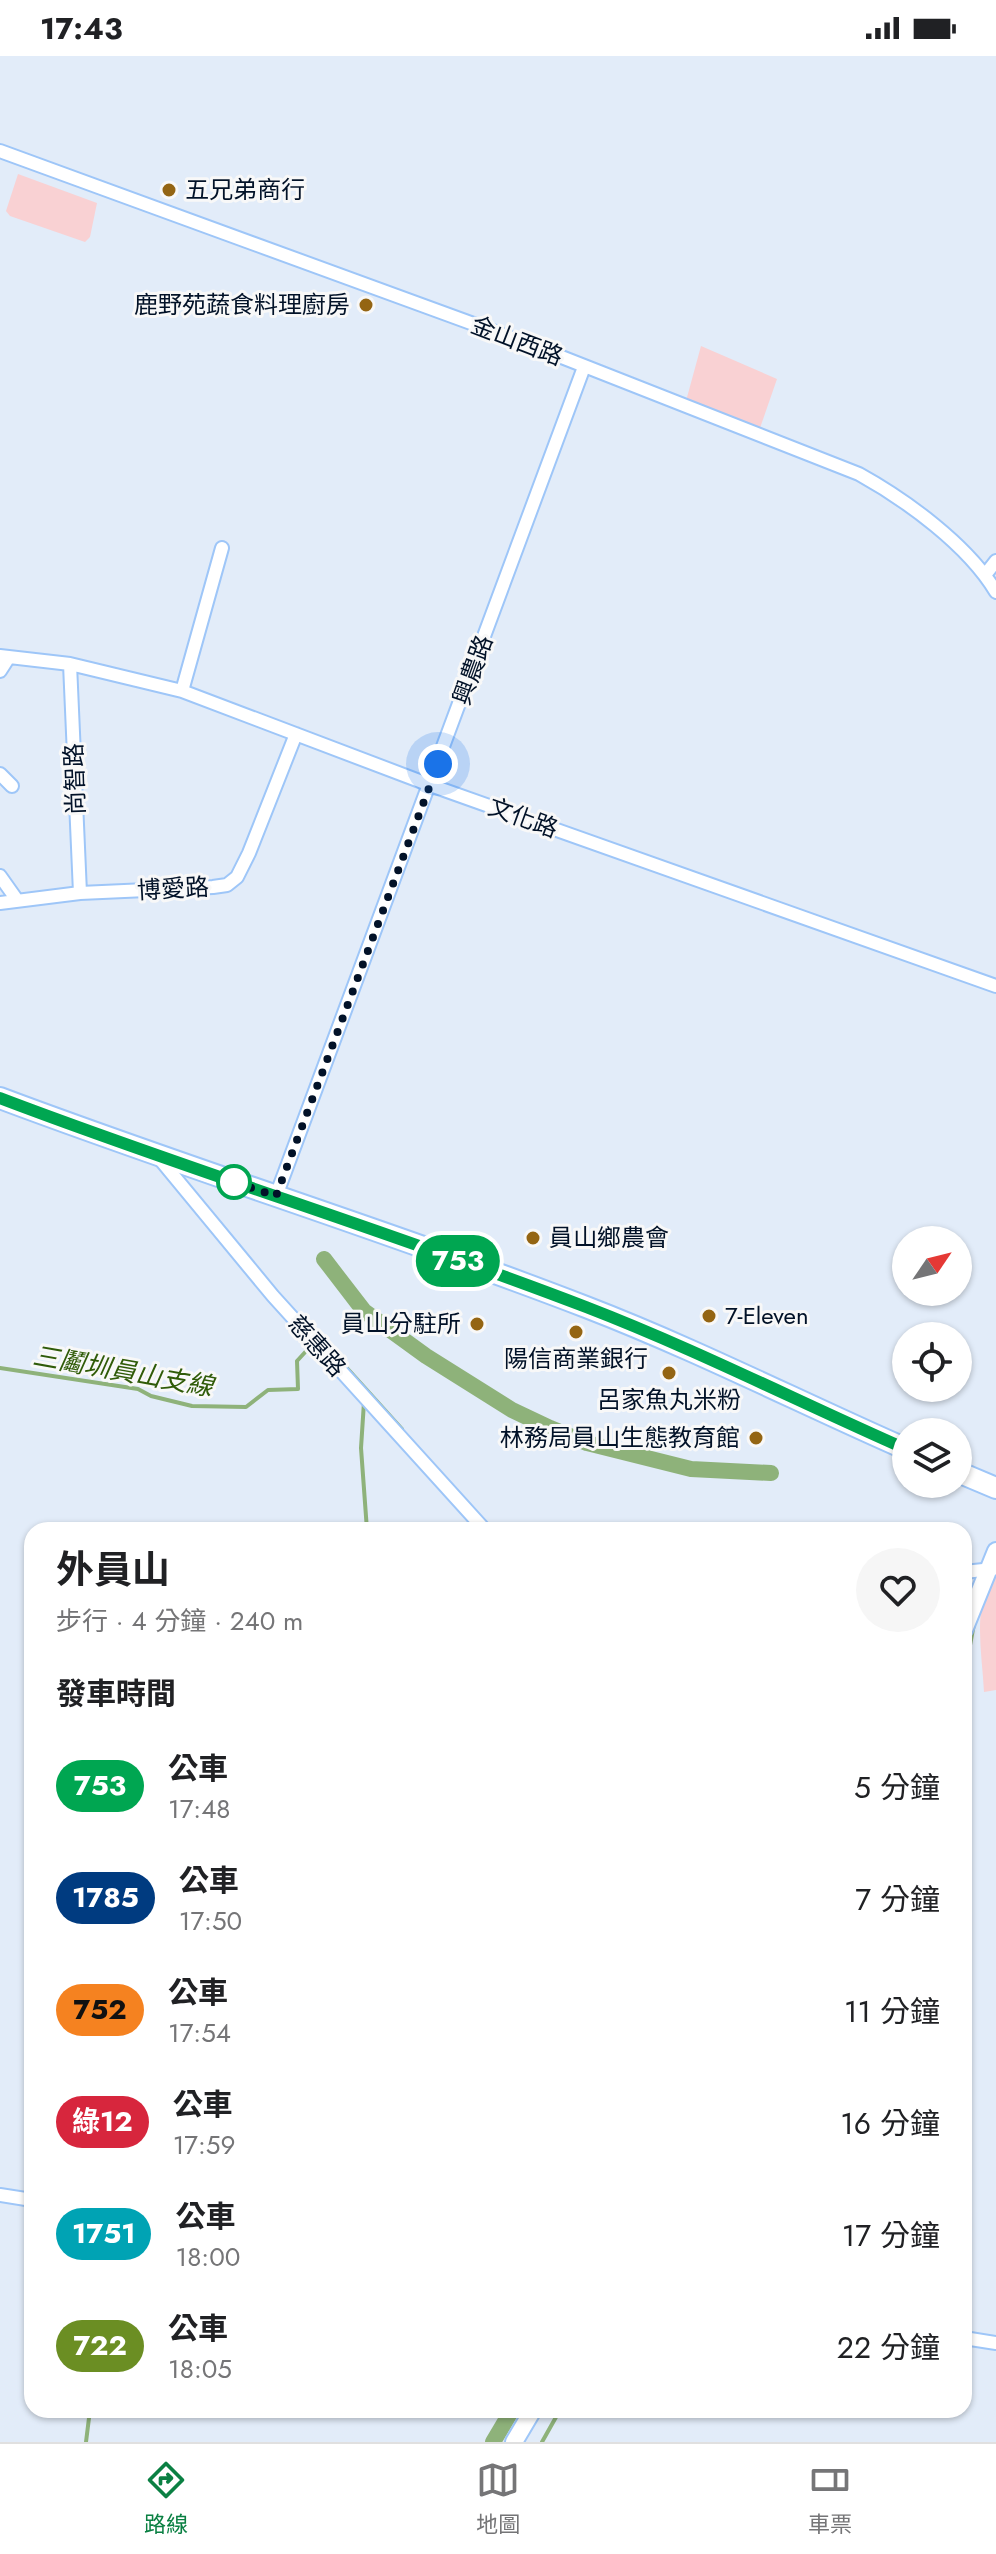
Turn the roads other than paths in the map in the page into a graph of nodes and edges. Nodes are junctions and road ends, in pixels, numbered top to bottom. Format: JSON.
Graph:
{"nodes":[{"id":1,"x":0,"y":151,"type":"edge"},
{"id":2,"x":584,"y":367,"type":"junction"},
{"id":3,"x":222,"y":548,"type":"dead end"},
{"id":4,"x":996,"y":561,"type":"edge"},
{"id":5,"x":985,"y":575,"type":"junction"},
{"id":6,"x":996,"y":592,"type":"edge"},
{"id":7,"x":4,"y":657,"type":"edge"},
{"id":8,"x":70,"y":664,"type":"junction"},
{"id":9,"x":0,"y":671,"type":"edge"},
{"id":10,"x":182,"y":691,"type":"junction"},
{"id":11,"x":296,"y":734,"type":"junction"},
{"id":12,"x":0,"y":774,"type":"edge"},
{"id":13,"x":430,"y":785,"type":"junction"},
{"id":14,"x":12,"y":786,"type":"dead end"},
{"id":15,"x":0,"y":876,"type":"edge"},
{"id":16,"x":80,"y":893,"type":"junction"},
{"id":17,"x":17,"y":900,"type":"junction"},
{"id":18,"x":0,"y":903,"type":"edge"},
{"id":19,"x":996,"y":986,"type":"edge"},
{"id":20,"x":0,"y":1098,"type":"edge"},
{"id":21,"x":157,"y":1156,"type":"junction"},
{"id":22,"x":276,"y":1196,"type":"junction"},
{"id":23,"x":892,"y":1443,"type":"edge"},
{"id":24,"x":972,"y":1478,"type":"edge"},
{"id":25,"x":996,"y":1488,"type":"edge"},
{"id":26,"x":478,"y":1522,"type":"edge"},
{"id":27,"x":996,"y":1551,"type":"edge"},
{"id":28,"x":992,"y":1569,"type":"edge"},
{"id":29,"x":972,"y":1571,"type":"edge"},
{"id":30,"x":972,"y":1595,"type":"edge"},
{"id":31,"x":972,"y":1613,"type":"edge"},
{"id":32,"x":0,"y":2195,"type":"edge"},
{"id":33,"x":24,"y":2199,"type":"edge"},
{"id":34,"x":972,"y":2339,"type":"edge"},
{"id":35,"x":996,"y":2343,"type":"edge"},
{"id":36,"x":528,"y":2418,"type":"edge"},
{"id":37,"x":514,"y":2442,"type":"edge"}],
"edges":[{"from":1,"to":2,"type":"street","name":"金山西路"},
{"from":2,"to":5,"type":"street","name":"金山西路"},
{"from":2,"to":13,"type":"street","name":"興農路"},
{"from":3,"to":10,"type":"street"},
{"from":4,"to":5,"type":"street"},
{"from":5,"to":6,"type":"street","name":"金山西路"},
{"from":7,"to":8,"type":"street","name":"文化路"},
{"from":7,"to":9,"type":"street"},
{"from":8,"to":10,"type":"street","name":"文化路"},
{"from":8,"to":16,"type":"street","name":"尚智路"},
{"from":10,"to":11,"type":"street","name":"文化路"},
{"from":11,"to":13,"type":"street","name":"文化路"},
{"from":11,"to":16,"type":"street","name":"博愛路"},
{"from":12,"to":14,"type":"street"},
{"from":13,"to":19,"type":"street","name":"文化路"},
{"from":13,"to":22,"type":"street","name":"興農路"},
{"from":15,"to":17,"type":"street"},
{"from":16,"to":17,"type":"street","name":"博愛路"},
{"from":17,"to":18,"type":"street","name":"博愛路"},
{"from":20,"to":21,"type":"main road"},
{"from":21,"to":22,"type":"main road"},
{"from":21,"to":26,"type":"street","name":"慈惠路"},
{"from":22,"to":23,"type":"main road"},
{"from":24,"to":25,"type":"main road"},
{"from":27,"to":28,"type":"street"},
{"from":28,"to":29,"type":"street"},
{"from":28,"to":30,"type":"street"},
{"from":28,"to":31,"type":"street"},
{"from":32,"to":33,"type":"street"},
{"from":34,"to":35,"type":"street"},
{"from":36,"to":37,"type":"street"}]}
